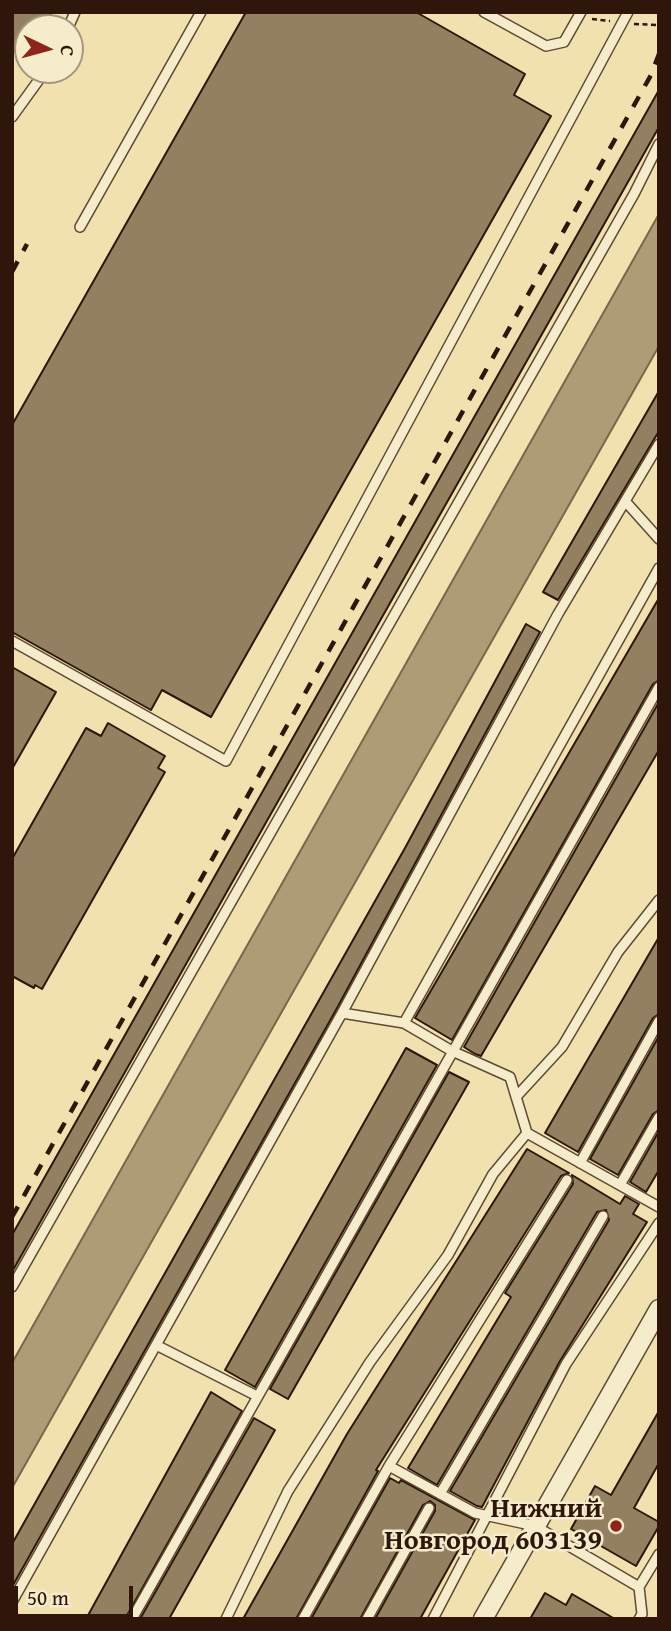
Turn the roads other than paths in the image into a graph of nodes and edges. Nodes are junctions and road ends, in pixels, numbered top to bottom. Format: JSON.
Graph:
{"nodes":[{"id":1,"x":201,"y":12,"type":"edge"},
{"id":2,"x":484,"y":12,"type":"edge"},
{"id":3,"x":581,"y":12,"type":"edge"},
{"id":4,"x":628,"y":12,"type":"edge"},
{"id":5,"x":36,"y":84,"type":"edge"},
{"id":6,"x":12,"y":117,"type":"edge"},
{"id":7,"x":659,"y":144,"type":"edge"},
{"id":8,"x":80,"y":227,"type":"dead end"},
{"id":9,"x":659,"y":444,"type":"edge"},
{"id":10,"x":625,"y":501,"type":"junction"},
{"id":11,"x":659,"y":539,"type":"edge"},
{"id":12,"x":659,"y":568,"type":"edge"},
{"id":13,"x":12,"y":641,"type":"edge"},
{"id":14,"x":659,"y":687,"type":"edge"},
{"id":15,"x":659,"y":900,"type":"edge"},
{"id":16,"x":342,"y":1013,"type":"junction"},
{"id":17,"x":659,"y":1021,"type":"edge"},
{"id":18,"x":404,"y":1023,"type":"junction"},
{"id":19,"x":452,"y":1051,"type":"junction"},
{"id":20,"x":516,"y":1097,"type":"junction"},
{"id":21,"x":659,"y":1117,"type":"edge"},
{"id":22,"x":527,"y":1133,"type":"junction"},
{"id":23,"x":580,"y":1163,"type":"junction"},
{"id":24,"x":567,"y":1180,"type":"dead end"},
{"id":25,"x":620,"y":1185,"type":"junction"},
{"id":26,"x":659,"y":1207,"type":"edge"},
{"id":27,"x":603,"y":1216,"type":"dead end"},
{"id":28,"x":659,"y":1223,"type":"edge"},
{"id":29,"x":12,"y":1287,"type":"edge"},
{"id":30,"x":659,"y":1309,"type":"edge"},
{"id":31,"x":156,"y":1345,"type":"junction"},
{"id":32,"x":257,"y":1396,"type":"junction"},
{"id":33,"x":389,"y":1466,"type":"junction"},
{"id":34,"x":440,"y":1494,"type":"junction"},
{"id":35,"x":429,"y":1508,"type":"dead end"},
{"id":36,"x":490,"y":1515,"type":"junction"},
{"id":37,"x":535,"y":1526,"type":"junction"},
{"id":38,"x":659,"y":1554,"type":"edge"},
{"id":39,"x":639,"y":1587,"type":"junction"},
{"id":40,"x":12,"y":1602,"type":"edge"},
{"id":41,"x":132,"y":1619,"type":"edge"},
{"id":42,"x":226,"y":1619,"type":"edge"},
{"id":43,"x":303,"y":1619,"type":"edge"},
{"id":44,"x":367,"y":1619,"type":"edge"},
{"id":45,"x":433,"y":1619,"type":"edge"},
{"id":46,"x":483,"y":1619,"type":"edge"},
{"id":47,"x":639,"y":1619,"type":"edge"}],
"edges":[{"from":1,"to":8,"type":"lane"},
{"from":2,"to":3,"type":"lane"},
{"from":4,"to":13,"type":"lane"},
{"from":5,"to":6,"type":"lane"},
{"from":7,"to":29,"type":"lane"},
{"from":9,"to":10,"type":"lane"},
{"from":10,"to":11,"type":"lane"},
{"from":10,"to":16,"type":"lane"},
{"from":12,"to":18,"type":"lane"},
{"from":14,"to":19,"type":"lane"},
{"from":15,"to":20,"type":"lane"},
{"from":16,"to":18,"type":"lane"},
{"from":16,"to":31,"type":"lane"},
{"from":17,"to":23,"type":"lane"},
{"from":18,"to":19,"type":"lane"},
{"from":19,"to":20,"type":"lane"},
{"from":19,"to":32,"type":"lane"},
{"from":20,"to":22,"type":"lane"},
{"from":21,"to":25,"type":"lane"},
{"from":22,"to":23,"type":"lane"},
{"from":22,"to":42,"type":"lane"},
{"from":23,"to":25,"type":"lane"},
{"from":24,"to":33,"type":"lane"},
{"from":25,"to":26,"type":"lane"},
{"from":27,"to":34,"type":"lane"},
{"from":28,"to":36,"type":"lane"},
{"from":30,"to":37,"type":"street"},
{"from":31,"to":32,"type":"lane"},
{"from":31,"to":40,"type":"lane"},
{"from":32,"to":41,"type":"lane"},
{"from":33,"to":34,"type":"lane"},
{"from":33,"to":43,"type":"lane"},
{"from":34,"to":36,"type":"lane"},
{"from":35,"to":44,"type":"lane"},
{"from":36,"to":37,"type":"lane"},
{"from":36,"to":45,"type":"lane"},
{"from":37,"to":39,"type":"lane"},
{"from":37,"to":46,"type":"street"},
{"from":38,"to":39,"type":"lane"},
{"from":39,"to":47,"type":"lane"}]}
